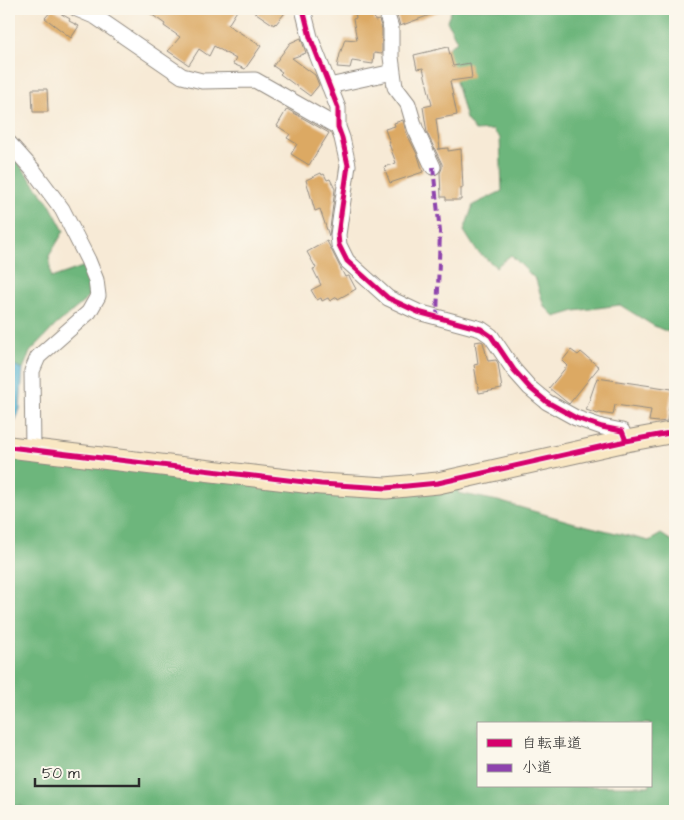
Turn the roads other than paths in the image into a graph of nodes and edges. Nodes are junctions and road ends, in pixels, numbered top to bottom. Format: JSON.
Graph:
{"nodes":[{"id":1,"x":77,"y":9,"type":"edge"},
{"id":2,"x":303,"y":9,"type":"edge"},
{"id":3,"x":385,"y":9,"type":"edge"},
{"id":4,"x":393,"y":72,"type":"junction"},
{"id":5,"x":329,"y":86,"type":"junction"},
{"id":6,"x":338,"y":127,"type":"junction"},
{"id":7,"x":9,"y":143,"type":"edge"},
{"id":8,"x":433,"y":166,"type":"dead end"},
{"id":9,"x":675,"y":432,"type":"edge"},
{"id":10,"x":626,"y":441,"type":"junction"},
{"id":11,"x":9,"y":447,"type":"edge"},
{"id":12,"x":33,"y":450,"type":"junction"}],
"edges":[{"from":1,"to":6,"type":"street"},
{"from":2,"to":5,"type":"street"},
{"from":3,"to":4,"type":"street"},
{"from":4,"to":5,"type":"street"},
{"from":4,"to":8,"type":"street"},
{"from":5,"to":6,"type":"street"},
{"from":6,"to":10,"type":"street"},
{"from":7,"to":12,"type":"street"},
{"from":9,"to":10,"type":"street"},
{"from":10,"to":12,"type":"street"},
{"from":11,"to":12,"type":"street"}]}
